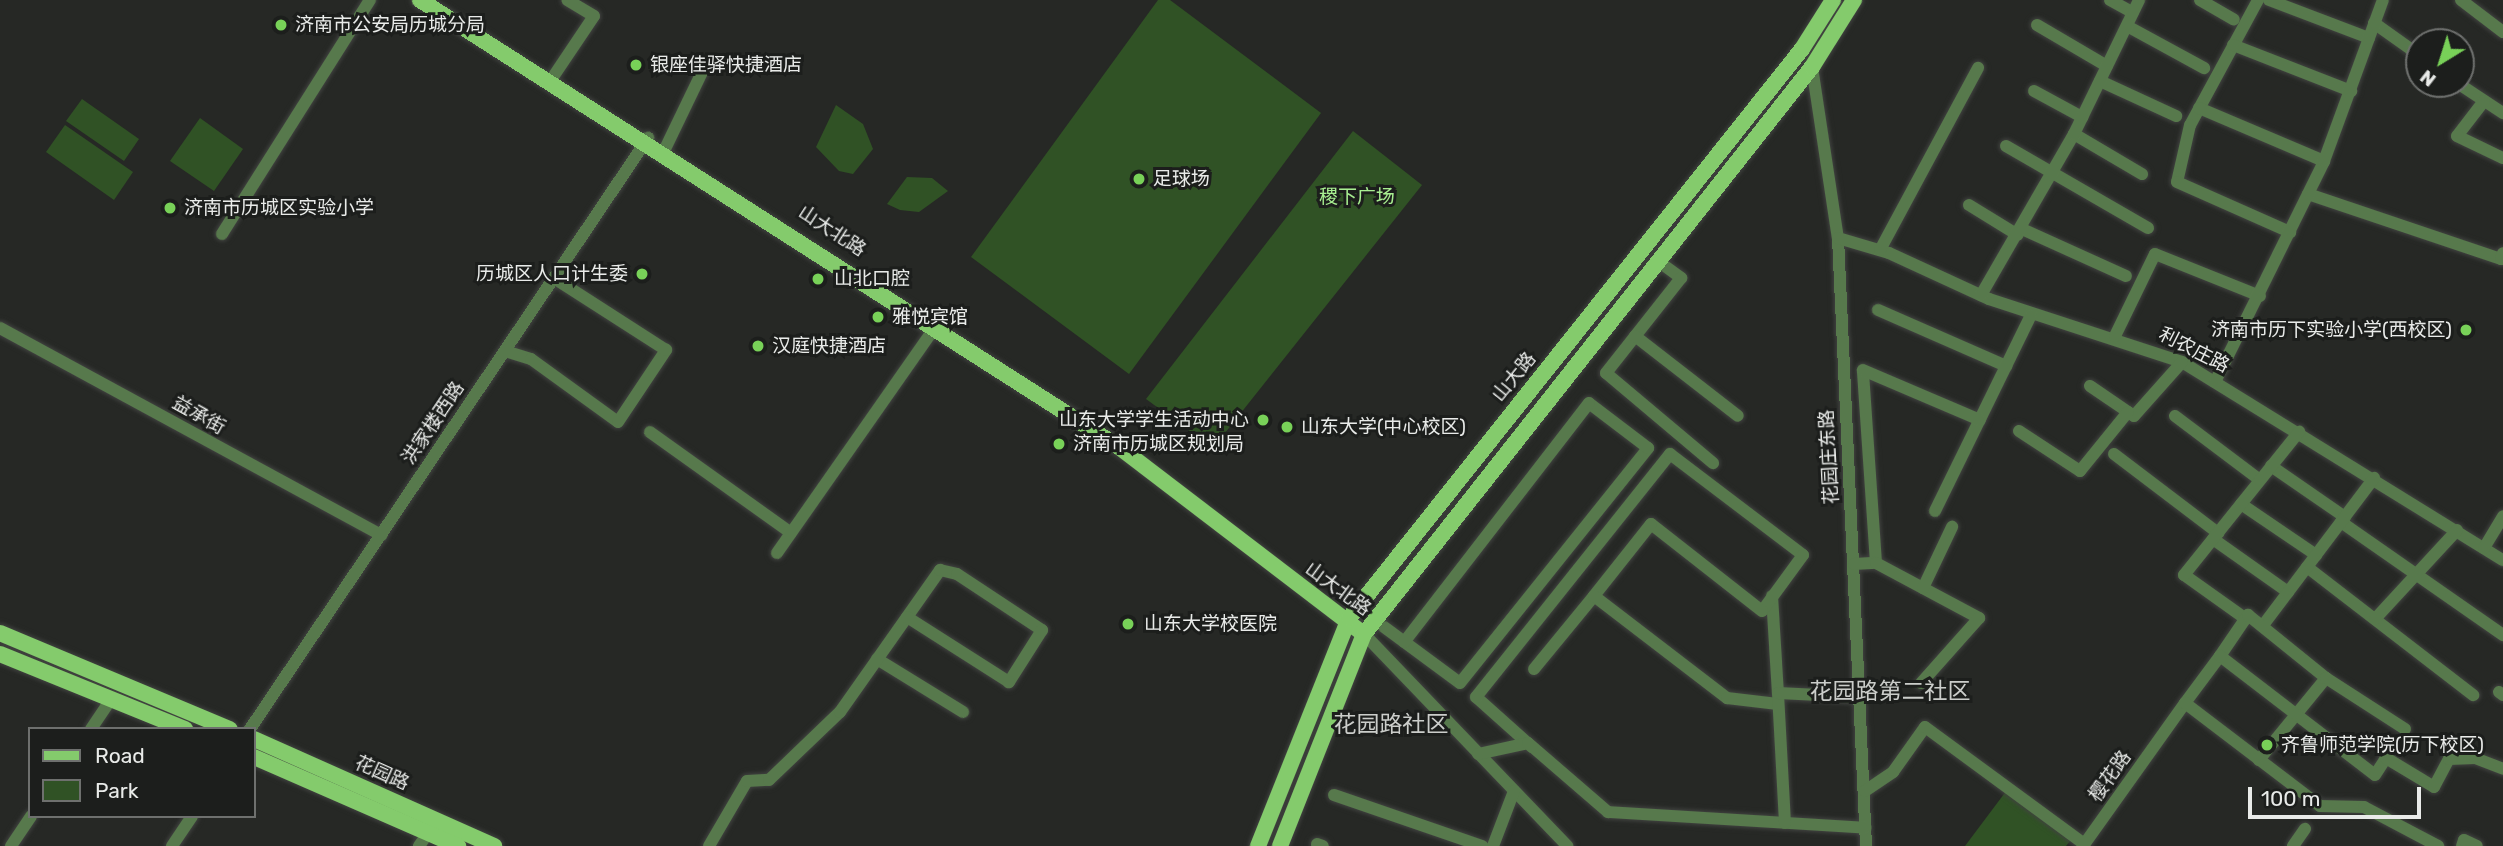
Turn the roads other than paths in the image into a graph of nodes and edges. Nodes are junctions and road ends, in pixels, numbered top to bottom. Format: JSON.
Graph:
{"nodes":[{"id":1,"x":370,"y":0,"type":"edge"},
{"id":2,"x":420,"y":0,"type":"edge"},
{"id":3,"x":431,"y":0,"type":"edge"},
{"id":4,"x":568,"y":0,"type":"edge"},
{"id":5,"x":1833,"y":0,"type":"edge"},
{"id":6,"x":1854,"y":0,"type":"edge"},
{"id":7,"x":2110,"y":0,"type":"edge"},
{"id":8,"x":2140,"y":0,"type":"edge"},
{"id":9,"x":2200,"y":0,"type":"edge"},
{"id":10,"x":2258,"y":0,"type":"edge"},
{"id":11,"x":2269,"y":0,"type":"edge"},
{"id":12,"x":2383,"y":0,"type":"edge"},
{"id":13,"x":2461,"y":0,"type":"edge"},
{"id":14,"x":2133,"y":13,"type":"junction"},
{"id":15,"x":2234,"y":20,"type":"dead end"},
{"id":16,"x":2374,"y":23,"type":"junction"},
{"id":17,"x":2036,"y":25,"type":"dead end"},
{"id":18,"x":2127,"y":26,"type":"junction"},
{"id":19,"x":2503,"y":32,"type":"edge"},
{"id":20,"x":2369,"y":38,"type":"junction"},
{"id":21,"x":2234,"y":45,"type":"junction"},
{"id":22,"x":2405,"y":45,"type":"edge"},
{"id":23,"x":2107,"y":66,"type":"junction"},
{"id":24,"x":1812,"y":67,"type":"junction"},
{"id":25,"x":1978,"y":68,"type":"dead end"},
{"id":26,"x":2204,"y":68,"type":"dead end"},
{"id":27,"x":703,"y":70,"type":"dead end"},
{"id":28,"x":554,"y":77,"type":"junction"},
{"id":29,"x":2100,"y":81,"type":"junction"},
{"id":30,"x":2034,"y":91,"type":"dead end"},
{"id":31,"x":2351,"y":91,"type":"junction"},
{"id":32,"x":2475,"y":95,"type":"edge"},
{"id":33,"x":2484,"y":101,"type":"junction"},
{"id":34,"x":2199,"y":108,"type":"junction"},
{"id":35,"x":2503,"y":113,"type":"edge"},
{"id":36,"x":2082,"y":117,"type":"junction"},
{"id":37,"x":2176,"y":117,"type":"dead end"},
{"id":38,"x":2074,"y":134,"type":"junction"},
{"id":39,"x":647,"y":141,"type":"junction"},
{"id":40,"x":2006,"y":146,"type":"dead end"},
{"id":41,"x":665,"y":149,"type":"junction"},
{"id":42,"x":2503,"y":158,"type":"edge"},
{"id":43,"x":2324,"y":161,"type":"junction"},
{"id":44,"x":2142,"y":174,"type":"dead end"},
{"id":45,"x":2051,"y":176,"type":"junction"},
{"id":46,"x":2308,"y":194,"type":"junction"},
{"id":47,"x":1969,"y":205,"type":"dead end"},
{"id":48,"x":2148,"y":228,"type":"dead end"},
{"id":49,"x":2020,"y":232,"type":"junction"},
{"id":50,"x":2290,"y":232,"type":"junction"},
{"id":51,"x":222,"y":234,"type":"dead end"},
{"id":52,"x":1838,"y":238,"type":"junction"},
{"id":53,"x":1880,"y":250,"type":"junction"},
{"id":54,"x":2503,"y":253,"type":"edge"},
{"id":55,"x":1658,"y":261,"type":"junction"},
{"id":56,"x":2126,"y":276,"type":"dead end"},
{"id":57,"x":554,"y":278,"type":"junction"},
{"id":58,"x":1981,"y":295,"type":"junction"},
{"id":59,"x":2260,"y":296,"type":"junction"},
{"id":60,"x":1878,"y":310,"type":"dead end"},
{"id":61,"x":2031,"y":315,"type":"dead end"},
{"id":62,"x":0,"y":328,"type":"edge"},
{"id":63,"x":934,"y":329,"type":"junction"},
{"id":64,"x":1635,"y":336,"type":"junction"},
{"id":65,"x":2115,"y":336,"type":"junction"},
{"id":66,"x":505,"y":351,"type":"junction"},
{"id":67,"x":2182,"y":362,"type":"junction"},
{"id":68,"x":2006,"y":366,"type":"junction"},
{"id":69,"x":2215,"y":382,"type":"junction"},
{"id":70,"x":2090,"y":386,"type":"dead end"},
{"id":71,"x":2128,"y":412,"type":"junction"},
{"id":72,"x":1738,"y":416,"type":"dead end"},
{"id":73,"x":2175,"y":416,"type":"dead end"},
{"id":74,"x":1980,"y":420,"type":"junction"},
{"id":75,"x":2019,"y":430,"type":"dead end"},
{"id":76,"x":650,"y":432,"type":"dead end"},
{"id":77,"x":2299,"y":432,"type":"junction"},
{"id":78,"x":2114,"y":454,"type":"dead end"},
{"id":79,"x":1713,"y":463,"type":"dead end"},
{"id":80,"x":2271,"y":466,"type":"junction"},
{"id":81,"x":2374,"y":478,"type":"junction"},
{"id":82,"x":2260,"y":480,"type":"junction"},
{"id":83,"x":2241,"y":504,"type":"junction"},
{"id":84,"x":1935,"y":511,"type":"dead end"},
{"id":85,"x":2503,"y":516,"type":"edge"},
{"id":86,"x":2343,"y":520,"type":"junction"},
{"id":87,"x":1952,"y":527,"type":"dead end"},
{"id":88,"x":2457,"y":530,"type":"junction"},
{"id":89,"x":791,"y":533,"type":"junction"},
{"id":90,"x":381,"y":536,"type":"junction"},
{"id":91,"x":2216,"y":536,"type":"junction"},
{"id":92,"x":2484,"y":548,"type":"junction"},
{"id":93,"x":777,"y":553,"type":"dead end"},
{"id":94,"x":2316,"y":555,"type":"junction"},
{"id":95,"x":2503,"y":560,"type":"edge"},
{"id":96,"x":1876,"y":563,"type":"junction"},
{"id":97,"x":1854,"y":564,"type":"junction"},
{"id":98,"x":2307,"y":567,"type":"junction"},
{"id":99,"x":2416,"y":575,"type":"junction"},
{"id":100,"x":1923,"y":588,"type":"junction"},
{"id":101,"x":2288,"y":592,"type":"junction"},
{"id":102,"x":1594,"y":596,"type":"junction"},
{"id":103,"x":1772,"y":596,"type":"junction"},
{"id":104,"x":907,"y":617,"type":"junction"},
{"id":105,"x":2246,"y":619,"type":"junction"},
{"id":106,"x":2375,"y":619,"type":"junction"},
{"id":107,"x":1347,"y":621,"type":"junction"},
{"id":108,"x":2264,"y":624,"type":"dead end"},
{"id":109,"x":1384,"y":627,"type":"dead end"},
{"id":110,"x":0,"y":633,"type":"edge"},
{"id":111,"x":1364,"y":634,"type":"junction"},
{"id":112,"x":2503,"y":635,"type":"edge"},
{"id":113,"x":1404,"y":642,"type":"junction"},
{"id":114,"x":0,"y":654,"type":"edge"},
{"id":115,"x":2220,"y":656,"type":"junction"},
{"id":116,"x":877,"y":659,"type":"junction"},
{"id":117,"x":1534,"y":669,"type":"dead end"},
{"id":118,"x":2326,"y":678,"type":"junction"},
{"id":119,"x":1922,"y":683,"type":"dead end"},
{"id":120,"x":2473,"y":695,"type":"dead end"},
{"id":121,"x":1860,"y":697,"type":"junction"},
{"id":122,"x":1778,"y":698,"type":"junction"},
{"id":123,"x":111,"y":699,"type":"junction"},
{"id":124,"x":2185,"y":704,"type":"junction"},
{"id":125,"x":963,"y":712,"type":"dead end"},
{"id":126,"x":2296,"y":714,"type":"junction"},
{"id":127,"x":92,"y":727,"type":"edge"},
{"id":128,"x":180,"y":727,"type":"edge"},
{"id":129,"x":225,"y":727,"type":"edge"},
{"id":130,"x":251,"y":727,"type":"edge"},
{"id":131,"x":2405,"y":729,"type":"dead end"},
{"id":132,"x":256,"y":740,"type":"edge"},
{"id":133,"x":1528,"y":743,"type":"junction"},
{"id":134,"x":1478,"y":754,"type":"junction"},
{"id":135,"x":256,"y":758,"type":"edge"},
{"id":136,"x":2259,"y":760,"type":"junction"},
{"id":137,"x":2503,"y":769,"type":"edge"},
{"id":138,"x":1514,"y":791,"type":"junction"},
{"id":139,"x":1865,"y":791,"type":"junction"},
{"id":140,"x":1334,"y":795,"type":"dead end"},
{"id":141,"x":31,"y":818,"type":"edge"},
{"id":142,"x":191,"y":818,"type":"edge"},
{"id":143,"x":1784,"y":823,"type":"junction"},
{"id":144,"x":1866,"y":828,"type":"junction"},
{"id":145,"x":2305,"y":829,"type":"dead end"},
{"id":146,"x":428,"y":833,"type":"edge"},
{"id":147,"x":2084,"y":845,"type":"edge"},
{"id":148,"x":11,"y":846,"type":"edge"},
{"id":149,"x":172,"y":846,"type":"edge"},
{"id":150,"x":458,"y":846,"type":"edge"},
{"id":151,"x":494,"y":846,"type":"edge"},
{"id":152,"x":709,"y":846,"type":"edge"},
{"id":153,"x":1258,"y":846,"type":"edge"},
{"id":154,"x":1280,"y":846,"type":"edge"},
{"id":155,"x":1482,"y":846,"type":"edge"},
{"id":156,"x":1493,"y":846,"type":"edge"},
{"id":157,"x":1567,"y":846,"type":"edge"},
{"id":158,"x":1866,"y":846,"type":"edge"},
{"id":159,"x":2293,"y":846,"type":"edge"},
{"id":160,"x":2438,"y":846,"type":"edge"},
{"id":161,"x":2462,"y":846,"type":"edge"},
{"id":162,"x":2477,"y":846,"type":"edge"}],
"edges":[{"from":1,"to":51,"type":"street"},
{"from":2,"to":39,"type":"main road","name":"山大北路"},
{"from":3,"to":28,"type":"main road","name":"山大北路"},
{"from":4,"to":28,"type":"street"},
{"from":5,"to":107,"type":"main road","name":"山大路"},
{"from":6,"to":24,"type":"main road"},
{"from":7,"to":14,"type":"street"},
{"from":8,"to":14,"type":"street"},
{"from":9,"to":15,"type":"street"},
{"from":10,"to":21,"type":"street"},
{"from":11,"to":20,"type":"street"},
{"from":12,"to":16,"type":"street"},
{"from":13,"to":19,"type":"street"},
{"from":14,"to":18,"type":"street"},
{"from":16,"to":20,"type":"street"},
{"from":16,"to":22,"type":"street"},
{"from":17,"to":23,"type":"street"},
{"from":18,"to":23,"type":"street"},
{"from":18,"to":26,"type":"street"},
{"from":20,"to":31,"type":"street"},
{"from":21,"to":31,"type":"street"},
{"from":21,"to":34,"type":"street"},
{"from":23,"to":29,"type":"street"},
{"from":24,"to":52,"type":"street","name":"花园庄东路"},
{"from":24,"to":55,"type":"main road"},
{"from":25,"to":53,"type":"street"},
{"from":27,"to":41,"type":"street"},
{"from":28,"to":39,"type":"main road","name":"山大北路"},
{"from":29,"to":36,"type":"street"},
{"from":29,"to":37,"type":"street"},
{"from":30,"to":36,"type":"street"},
{"from":31,"to":43,"type":"street"},
{"from":32,"to":33,"type":"street"},
{"from":33,"to":35,"type":"street"},
{"from":33,"to":42,"type":"street"},
{"from":34,"to":43,"type":"street"},
{"from":34,"to":50,"type":"street"},
{"from":36,"to":38,"type":"street"},
{"from":38,"to":44,"type":"street"},
{"from":38,"to":45,"type":"street"},
{"from":39,"to":41,"type":"main road","name":"山大北路"},
{"from":39,"to":57,"type":"street","name":"洪家楼西路"},
{"from":39,"to":63,"type":"main road","name":"山大北路"},
{"from":40,"to":45,"type":"street"},
{"from":41,"to":107,"type":"main road","name":"山大北路"},
{"from":43,"to":46,"type":"street"},
{"from":45,"to":48,"type":"street"},
{"from":45,"to":49,"type":"street"},
{"from":46,"to":50,"type":"street"},
{"from":46,"to":54,"type":"street"},
{"from":47,"to":49,"type":"street"},
{"from":49,"to":56,"type":"street"},
{"from":49,"to":58,"type":"street"},
{"from":50,"to":59,"type":"street"},
{"from":52,"to":53,"type":"street","name":"利农庄路"},
{"from":52,"to":97,"type":"street","name":"花园庄东路"},
{"from":53,"to":58,"type":"street","name":"利农庄路"},
{"from":55,"to":64,"type":"street"},
{"from":55,"to":111,"type":"main road"},
{"from":57,"to":66,"type":"street","name":"洪家楼西路"},
{"from":57,"to":66,"type":"street"},
{"from":58,"to":65,"type":"street","name":"利农庄路"},
{"from":59,"to":65,"type":"street"},
{"from":59,"to":69,"type":"street"},
{"from":60,"to":68,"type":"street"},
{"from":61,"to":68,"type":"street"},
{"from":62,"to":90,"type":"street","name":"益承街"},
{"from":63,"to":89,"type":"street"},
{"from":63,"to":107,"type":"main road","name":"山大北路"},
{"from":64,"to":72,"type":"street"},
{"from":64,"to":79,"type":"street"},
{"from":65,"to":67,"type":"street","name":"利农庄路"},
{"from":66,"to":90,"type":"street","name":"洪家楼西路"},
{"from":67,"to":69,"type":"street","name":"利农庄路"},
{"from":67,"to":71,"type":"street"},
{"from":68,"to":74,"type":"street"},
{"from":69,"to":77,"type":"street","name":"利农庄路"},
{"from":70,"to":71,"type":"street"},
{"from":71,"to":75,"type":"street"},
{"from":73,"to":82,"type":"street"},
{"from":74,"to":84,"type":"street"},
{"from":74,"to":96,"type":"street"},
{"from":76,"to":89,"type":"street"},
{"from":77,"to":80,"type":"street"},
{"from":77,"to":81,"type":"street","name":"利农庄路"},
{"from":78,"to":91,"type":"street"},
{"from":80,"to":82,"type":"street"},
{"from":80,"to":86,"type":"street"},
{"from":81,"to":86,"type":"street"},
{"from":81,"to":88,"type":"street","name":"利农庄路"},
{"from":82,"to":83,"type":"street"},
{"from":83,"to":91,"type":"street"},
{"from":83,"to":94,"type":"street"},
{"from":85,"to":92,"type":"street"},
{"from":86,"to":94,"type":"street"},
{"from":86,"to":99,"type":"street"},
{"from":87,"to":100,"type":"street"},
{"from":88,"to":92,"type":"street","name":"利农庄路"},
{"from":88,"to":99,"type":"street"},
{"from":89,"to":93,"type":"street"},
{"from":90,"to":130,"type":"street","name":"洪家楼西路"},
{"from":91,"to":101,"type":"street"},
{"from":91,"to":105,"type":"street"},
{"from":92,"to":95,"type":"street","name":"利农庄路"},
{"from":94,"to":98,"type":"street"},
{"from":96,"to":97,"type":"street"},
{"from":96,"to":100,"type":"street"},
{"from":97,"to":121,"type":"street","name":"花园庄东路"},
{"from":98,"to":101,"type":"street"},
{"from":98,"to":106,"type":"street"},
{"from":99,"to":106,"type":"street"},
{"from":99,"to":112,"type":"street"},
{"from":100,"to":119,"type":"street"},
{"from":101,"to":108,"type":"street"},
{"from":102,"to":103,"type":"street"},
{"from":102,"to":117,"type":"street"},
{"from":102,"to":122,"type":"street"},
{"from":103,"to":122,"type":"street"},
{"from":103,"to":133,"type":"street"},
{"from":104,"to":104,"type":"street"},
{"from":104,"to":116,"type":"street"},
{"from":105,"to":115,"type":"street","name":"樱花路"},
{"from":105,"to":118,"type":"street"},
{"from":106,"to":120,"type":"street"},
{"from":107,"to":111,"type":"main road","name":"山大北路"},
{"from":107,"to":153,"type":"main road","name":"山大路"},
{"from":109,"to":113,"type":"street"},
{"from":110,"to":129,"type":"main road"},
{"from":111,"to":134,"type":"street"},
{"from":111,"to":154,"type":"main road"},
{"from":113,"to":113,"type":"street"},
{"from":114,"to":123,"type":"main road"},
{"from":115,"to":124,"type":"street","name":"樱花路"},
{"from":115,"to":126,"type":"street"},
{"from":116,"to":125,"type":"street"},
{"from":116,"to":152,"type":"street"},
{"from":118,"to":126,"type":"street"},
{"from":118,"to":131,"type":"street"},
{"from":121,"to":122,"type":"street"},
{"from":121,"to":139,"type":"street","name":"花园庄东路"},
{"from":122,"to":143,"type":"street"},
{"from":123,"to":127,"type":"street"},
{"from":123,"to":128,"type":"main road"},
{"from":124,"to":136,"type":"street"},
{"from":124,"to":147,"type":"street","name":"樱花路"},
{"from":126,"to":136,"type":"street"},
{"from":126,"to":137,"type":"street"},
{"from":132,"to":146,"type":"main road","name":"花园路"},
{"from":133,"to":134,"type":"street"},
{"from":133,"to":143,"type":"street"},
{"from":134,"to":138,"type":"street"},
{"from":135,"to":146,"type":"main road","name":"花园路"},
{"from":136,"to":160,"type":"street"},
{"from":138,"to":156,"type":"street"},
{"from":138,"to":157,"type":"street"},
{"from":139,"to":144,"type":"street","name":"花园庄东路"},
{"from":139,"to":147,"type":"street"},
{"from":140,"to":155,"type":"street"},
{"from":141,"to":148,"type":"street"},
{"from":142,"to":149,"type":"street"},
{"from":143,"to":144,"type":"street"},
{"from":144,"to":158,"type":"street","name":"花园庄东路"},
{"from":145,"to":159,"type":"street"},
{"from":146,"to":150,"type":"main road","name":"花园路"},
{"from":146,"to":151,"type":"main road","name":"花园路"},
{"from":161,"to":162,"type":"street"}]}
